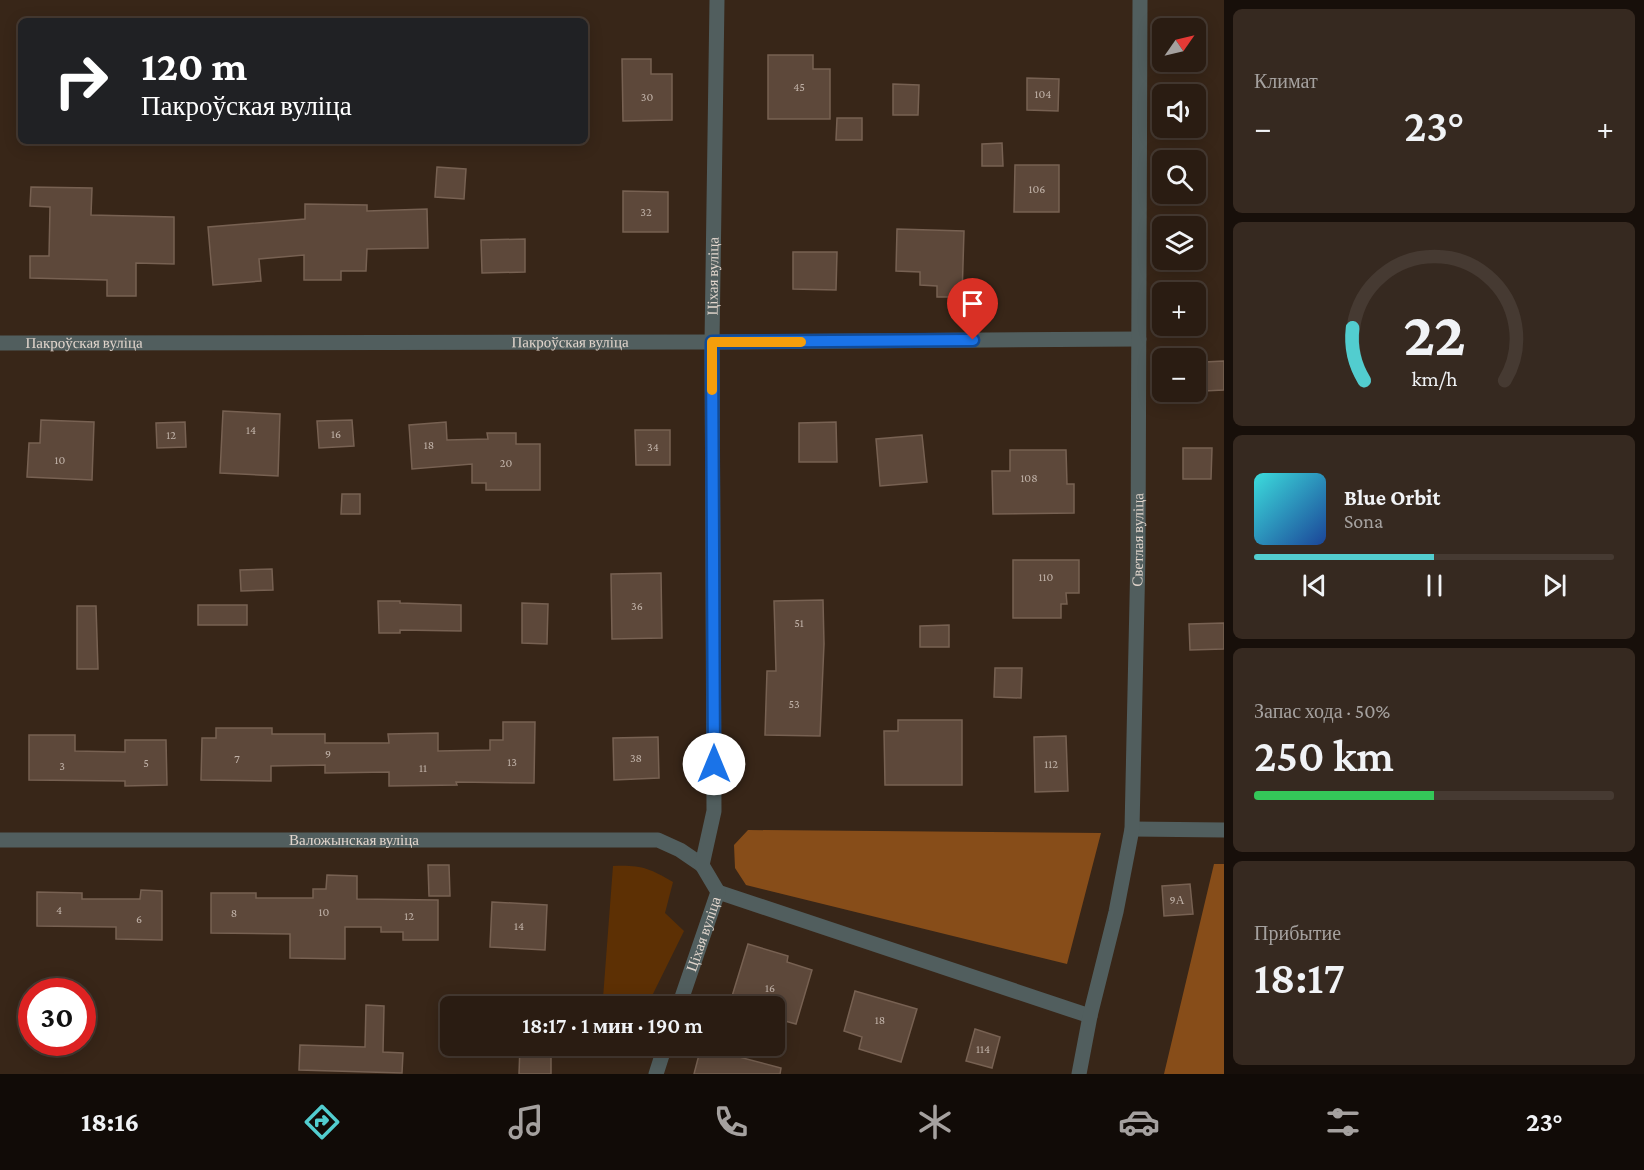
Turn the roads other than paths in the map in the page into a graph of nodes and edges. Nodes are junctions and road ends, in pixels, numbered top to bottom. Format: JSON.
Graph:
{"nodes":[{"id":1,"x":717,"y":0,"type":"edge"},
{"id":2,"x":1140,"y":0,"type":"edge"},
{"id":3,"x":1140,"y":339,"type":"junction"},
{"id":4,"x":712,"y":342,"type":"junction"},
{"id":5,"x":0,"y":343,"type":"edge"},
{"id":6,"x":1132,"y":829,"type":"junction"},
{"id":7,"x":1224,"y":830,"type":"edge"},
{"id":8,"x":0,"y":840,"type":"edge"},
{"id":9,"x":702,"y":865,"type":"junction"},
{"id":10,"x":718,"y":892,"type":"junction"},
{"id":11,"x":682,"y":996,"type":"edge"},
{"id":12,"x":1090,"y":1016,"type":"junction"},
{"id":13,"x":662,"y":1056,"type":"edge"},
{"id":14,"x":656,"y":1074,"type":"edge"},
{"id":15,"x":1079,"y":1074,"type":"edge"}],
"edges":[{"from":1,"to":4,"type":"street","name":"Ціхая вуліца"},
{"from":2,"to":3,"type":"street","name":"Светлая вуліца"},
{"from":3,"to":4,"type":"street","name":"Пакроўская вуліца"},
{"from":3,"to":6,"type":"street","name":"Светлая вуліца"},
{"from":4,"to":5,"type":"street","name":"Пакроўская вуліца"},
{"from":4,"to":9,"type":"street","name":"Ціхая вуліца"},
{"from":6,"to":7,"type":"street"},
{"from":6,"to":12,"type":"street","name":"Светлая вуліца"},
{"from":8,"to":9,"type":"street","name":"Валожынская вуліца"},
{"from":9,"to":10,"type":"street","name":"Ціхая вуліца"},
{"from":10,"to":11,"type":"street","name":"Ціхая вуліца"},
{"from":10,"to":12,"type":"street"},
{"from":12,"to":15,"type":"street","name":"Светлая вуліца"},
{"from":13,"to":14,"type":"street"}]}
